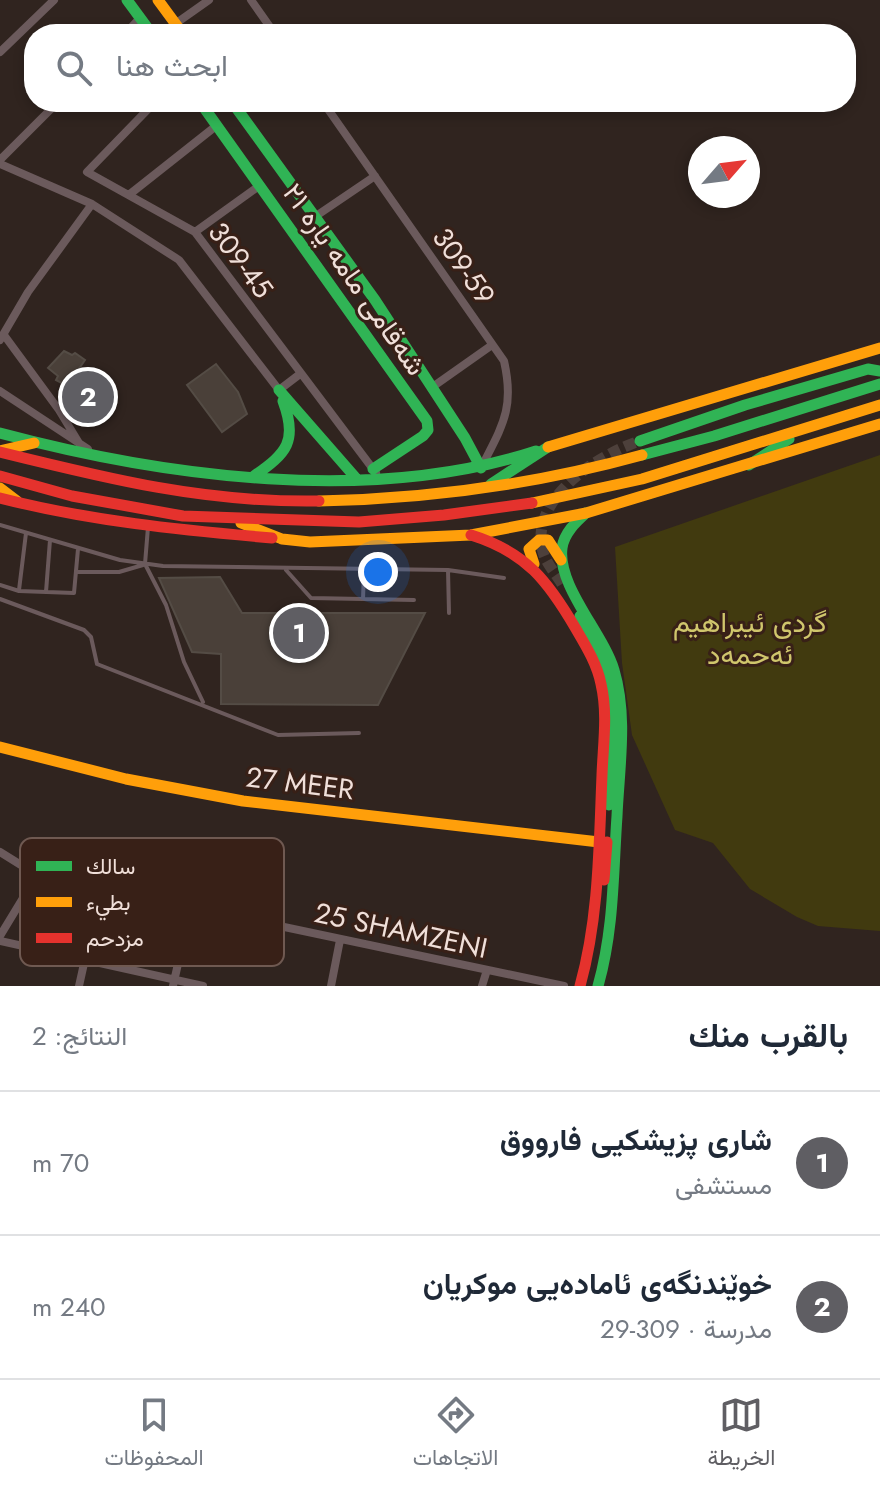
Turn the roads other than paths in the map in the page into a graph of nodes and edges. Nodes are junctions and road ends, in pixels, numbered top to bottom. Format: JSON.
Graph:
{"nodes":[{"id":1,"x":54,"y":0,"type":"edge"},
{"id":2,"x":127,"y":0,"type":"edge"},
{"id":3,"x":158,"y":0,"type":"edge"},
{"id":4,"x":209,"y":0,"type":"edge"},
{"id":5,"x":251,"y":0,"type":"edge"},
{"id":6,"x":140,"y":18,"type":"junction"},
{"id":7,"x":29,"y":24,"type":"edge"},
{"id":8,"x":134,"y":24,"type":"edge"},
{"id":9,"x":144,"y":24,"type":"edge"},
{"id":10,"x":175,"y":24,"type":"joint"},
{"id":11,"x":268,"y":24,"type":"edge"},
{"id":12,"x":24,"y":29,"type":"edge"},
{"id":13,"x":0,"y":52,"type":"edge"},
{"id":14,"x":48,"y":112,"type":"edge"},
{"id":15,"x":145,"y":112,"type":"edge"},
{"id":16,"x":207,"y":112,"type":"edge"},
{"id":17,"x":239,"y":112,"type":"edge"},
{"id":18,"x":330,"y":112,"type":"edge"},
{"id":19,"x":216,"y":126,"type":"junction"},
{"id":20,"x":0,"y":162,"type":"edge"},
{"id":21,"x":375,"y":176,"type":"junction"},
{"id":22,"x":259,"y":186,"type":"junction"},
{"id":23,"x":130,"y":194,"type":"junction"},
{"id":24,"x":92,"y":204,"type":"junction"},
{"id":25,"x":316,"y":216,"type":"junction"},
{"id":26,"x":195,"y":232,"type":"junction"},
{"id":27,"x":2,"y":337,"type":"edge"},
{"id":28,"x":492,"y":345,"type":"junction"},
{"id":29,"x":880,"y":348,"type":"edge"},
{"id":30,"x":880,"y":363,"type":"edge"},
{"id":31,"x":874,"y":370,"type":"edge"},
{"id":32,"x":300,"y":374,"type":"junction"},
{"id":33,"x":880,"y":384,"type":"edge"},
{"id":34,"x":431,"y":388,"type":"junction"},
{"id":35,"x":279,"y":390,"type":"junction"},
{"id":36,"x":0,"y":391,"type":"edge"},
{"id":37,"x":880,"y":405,"type":"edge"},
{"id":38,"x":880,"y":424,"type":"edge"},
{"id":39,"x":802,"y":430,"type":"junction"},
{"id":40,"x":0,"y":433,"type":"edge"},
{"id":41,"x":640,"y":441,"type":"tunnel mouth"},
{"id":42,"x":34,"y":443,"type":"junction"},
{"id":43,"x":79,"y":443,"type":"junction"},
{"id":44,"x":548,"y":447,"type":"junction"},
{"id":45,"x":0,"y":452,"type":"edge"},
{"id":46,"x":89,"y":455,"type":"junction"},
{"id":47,"x":749,"y":465,"type":"junction"},
{"id":48,"x":481,"y":468,"type":"junction"},
{"id":49,"x":376,"y":473,"type":"junction"},
{"id":50,"x":0,"y":476,"type":"edge"},
{"id":51,"x":254,"y":476,"type":"junction"},
{"id":52,"x":355,"y":477,"type":"junction"},
{"id":53,"x":0,"y":488,"type":"edge"},
{"id":54,"x":484,"y":488,"type":"junction"},
{"id":55,"x":0,"y":498,"type":"edge"},
{"id":56,"x":17,"y":501,"type":"junction"},
{"id":57,"x":586,"y":513,"type":"junction"},
{"id":58,"x":230,"y":519,"type":"junction"},
{"id":59,"x":0,"y":525,"type":"edge"},
{"id":60,"x":148,"y":527,"type":"junction"},
{"id":61,"x":26,"y":533,"type":"junction"},
{"id":62,"x":471,"y":535,"type":"junction"},
{"id":63,"x":282,"y":539,"type":"junction"},
{"id":64,"x":50,"y":540,"type":"junction"},
{"id":65,"x":78,"y":549,"type":"junction"},
{"id":66,"x":120,"y":560,"type":"junction"},
{"id":67,"x":145,"y":564,"type":"junction"},
{"id":68,"x":563,"y":564,"type":"junction"},
{"id":69,"x":286,"y":570,"type":"junction"},
{"id":70,"x":448,"y":570,"type":"junction"},
{"id":71,"x":364,"y":571,"type":"junction"},
{"id":72,"x":76,"y":572,"type":"junction"},
{"id":73,"x":119,"y":572,"type":"junction"},
{"id":74,"x":540,"y":574,"type":"junction"},
{"id":75,"x":504,"y":578,"type":"dead end"},
{"id":76,"x":562,"y":584,"type":"tunnel mouth"},
{"id":77,"x":0,"y":585,"type":"edge"},
{"id":78,"x":19,"y":591,"type":"junction"},
{"id":79,"x":46,"y":592,"type":"junction"},
{"id":80,"x":0,"y":599,"type":"edge"},
{"id":81,"x":363,"y":599,"type":"junction"},
{"id":82,"x":414,"y":600,"type":"dead end"},
{"id":83,"x":449,"y":613,"type":"dead end"},
{"id":84,"x":204,"y":704,"type":"junction"},
{"id":85,"x":359,"y":733,"type":"dead end"},
{"id":86,"x":0,"y":747,"type":"edge"},
{"id":87,"x":599,"y":842,"type":"junction"},
{"id":88,"x":0,"y":852,"type":"edge"},
{"id":89,"x":20,"y":864,"type":"edge"},
{"id":90,"x":20,"y":904,"type":"edge"},
{"id":91,"x":594,"y":925,"type":"junction"},
{"id":92,"x":284,"y":927,"type":"edge"},
{"id":93,"x":0,"y":938,"type":"edge"},
{"id":94,"x":340,"y":940,"type":"junction"},
{"id":95,"x":20,"y":943,"type":"edge"},
{"id":96,"x":83,"y":966,"type":"edge"},
{"id":97,"x":112,"y":966,"type":"edge"},
{"id":98,"x":487,"y":970,"type":"junction"},
{"id":99,"x":174,"y":982,"type":"edge"},
{"id":100,"x":79,"y":986,"type":"edge"},
{"id":101,"x":203,"y":986,"type":"edge"},
{"id":102,"x":331,"y":986,"type":"edge"},
{"id":103,"x":482,"y":986,"type":"edge"},
{"id":104,"x":564,"y":986,"type":"edge"},
{"id":105,"x":580,"y":986,"type":"edge"},
{"id":106,"x":598,"y":986,"type":"edge"}],
"edges":[{"from":1,"to":7,"type":"street"},
{"from":2,"to":6,"type":"main road"},
{"from":3,"to":10,"type":"main road"},
{"from":4,"to":10,"type":"street"},
{"from":5,"to":11,"type":"street"},
{"from":6,"to":8,"type":"street"},
{"from":6,"to":9,"type":"main road"},
{"from":12,"to":13,"type":"street"},
{"from":14,"to":20,"type":"street"},
{"from":15,"to":23,"type":"street","name":"309-45"},
{"from":16,"to":19,"type":"main road","name":"شەقامی مامە یارە ٢١"},
{"from":17,"to":25,"type":"main road","name":"شەقامی مامە یارە ٢١"},
{"from":18,"to":21,"type":"street","name":"309-59"},
{"from":19,"to":22,"type":"main road","name":"شەقامی مامە یارە ٢١"},
{"from":19,"to":23,"type":"street"},
{"from":20,"to":24,"type":"street"},
{"from":21,"to":25,"type":"street"},
{"from":21,"to":28,"type":"street","name":"309-59"},
{"from":22,"to":26,"type":"street"},
{"from":22,"to":49,"type":"main road","name":"شەقامی مامە یارە ٢١"},
{"from":23,"to":26,"type":"street","name":"309-45"},
{"from":24,"to":27,"type":"street"},
{"from":24,"to":35,"type":"street"},
{"from":25,"to":34,"type":"main road","name":"شەقامی مامە یارە ٢١"},
{"from":26,"to":32,"type":"street","name":"309-45"},
{"from":27,"to":43,"type":"street"},
{"from":28,"to":34,"type":"street"},
{"from":28,"to":48,"type":"street","name":"309-59"},
{"from":29,"to":44,"type":"main road"},
{"from":30,"to":31,"type":"main road"},
{"from":31,"to":41,"type":"main road"},
{"from":32,"to":35,"type":"street"},
{"from":32,"to":49,"type":"street","name":"309-45"},
{"from":33,"to":54,"type":"main road"},
{"from":34,"to":48,"type":"main road","name":"شەقامی مامە یارە ٢١"},
{"from":35,"to":51,"type":"main road"},
{"from":35,"to":52,"type":"main road"},
{"from":36,"to":43,"type":"street"},
{"from":37,"to":39,"type":"main road"},
{"from":38,"to":47,"type":"main road"},
{"from":39,"to":47,"type":"main road"},
{"from":39,"to":58,"type":"main road"},
{"from":40,"to":42,"type":"main road"},
{"from":42,"to":45,"type":"main road"},
{"from":42,"to":46,"type":"main road"},
{"from":43,"to":46,"type":"street"},
{"from":44,"to":48,"type":"main road"},
{"from":44,"to":54,"type":"main road"},
{"from":45,"to":54,"type":"main road"},
{"from":46,"to":51,"type":"main road"},
{"from":47,"to":57,"type":"main road"},
{"from":48,"to":49,"type":"main road"},
{"from":49,"to":52,"type":"main road"},
{"from":50,"to":58,"type":"main road"},
{"from":51,"to":52,"type":"main road"},
{"from":53,"to":56,"type":"main road"},
{"from":55,"to":56,"type":"main road"},
{"from":56,"to":60,"type":"main road"},
{"from":57,"to":62,"type":"main road"},
{"from":57,"to":68,"type":"main road"},
{"from":58,"to":63,"type":"main road"},
{"from":59,"to":61,"type":"lane"},
{"from":60,"to":63,"type":"main road"},
{"from":60,"to":67,"type":"lane"},
{"from":61,"to":64,"type":"lane"},
{"from":61,"to":78,"type":"lane"},
{"from":62,"to":63,"type":"main road"},
{"from":62,"to":74,"type":"main road"},
{"from":64,"to":65,"type":"lane"},
{"from":64,"to":79,"type":"lane"},
{"from":65,"to":66,"type":"lane"},
{"from":65,"to":72,"type":"lane"},
{"from":66,"to":67,"type":"lane"},
{"from":66,"to":73,"type":"lane"},
{"from":67,"to":69,"type":"lane"},
{"from":67,"to":73,"type":"lane"},
{"from":67,"to":84,"type":"lane"},
{"from":68,"to":74,"type":"main road"},
{"from":68,"to":106,"type":"main road"},
{"from":69,"to":71,"type":"lane"},
{"from":69,"to":81,"type":"lane"},
{"from":70,"to":71,"type":"lane"},
{"from":70,"to":75,"type":"lane"},
{"from":70,"to":83,"type":"lane"},
{"from":71,"to":81,"type":"lane"},
{"from":72,"to":73,"type":"lane"},
{"from":72,"to":79,"type":"lane"},
{"from":74,"to":87,"type":"main road"},
{"from":76,"to":91,"type":"main road"},
{"from":77,"to":78,"type":"lane"},
{"from":78,"to":79,"type":"lane"},
{"from":80,"to":84,"type":"lane"},
{"from":81,"to":82,"type":"lane"},
{"from":84,"to":85,"type":"lane"},
{"from":86,"to":87,"type":"main road","name":"27 MEER"},
{"from":87,"to":91,"type":"main road"},
{"from":88,"to":89,"type":"street","name":"25 SHAMZENI"},
{"from":90,"to":93,"type":"street"},
{"from":91,"to":105,"type":"main road"},
{"from":92,"to":94,"type":"street","name":"25 SHAMZENI"},
{"from":93,"to":95,"type":"street"},
{"from":94,"to":98,"type":"street","name":"25 SHAMZENI"},
{"from":94,"to":102,"type":"street"},
{"from":96,"to":100,"type":"street"},
{"from":97,"to":99,"type":"street"},
{"from":98,"to":103,"type":"street"},
{"from":98,"to":104,"type":"street","name":"25 SHAMZENI"},
{"from":99,"to":101,"type":"street"}]}
